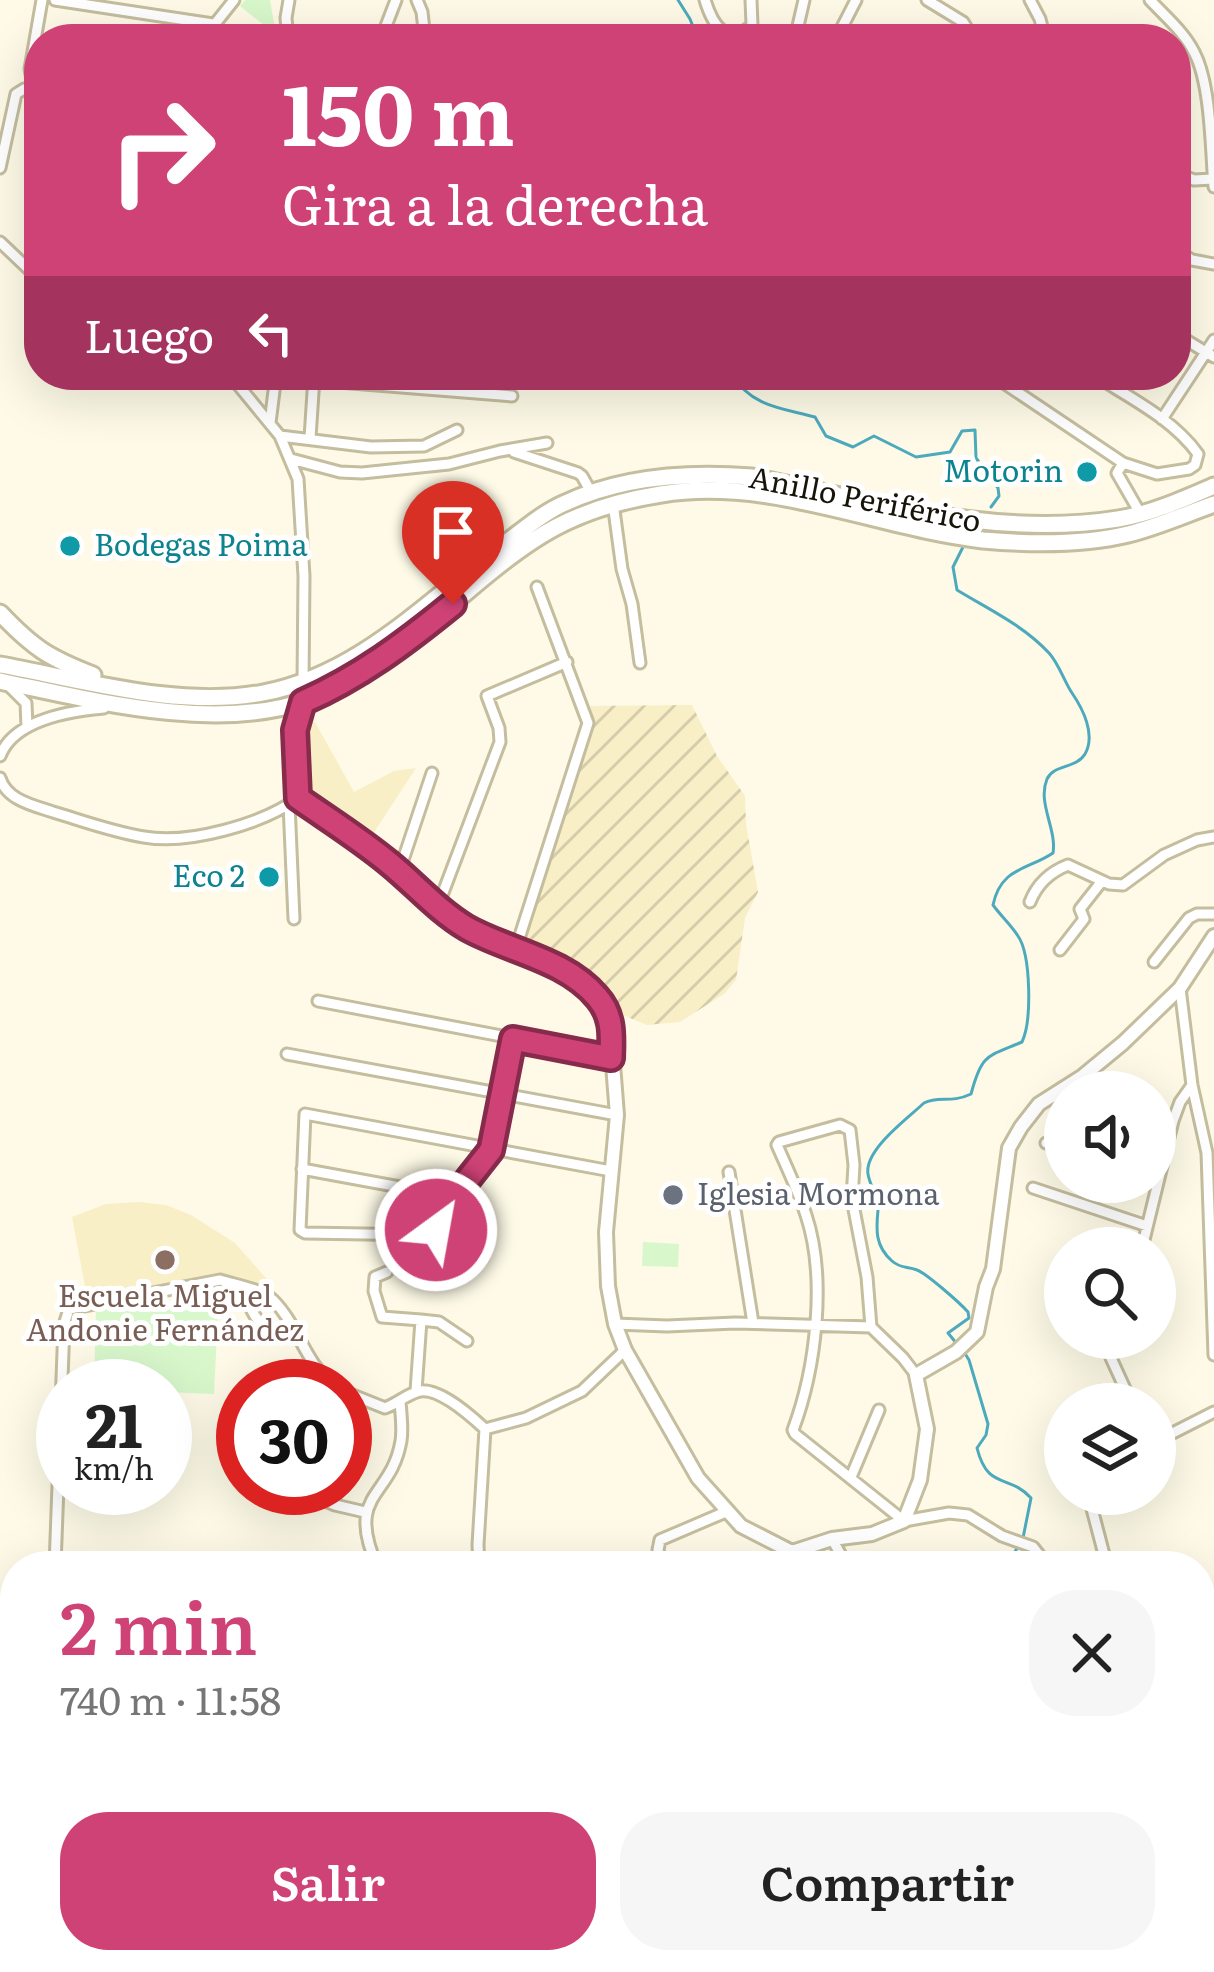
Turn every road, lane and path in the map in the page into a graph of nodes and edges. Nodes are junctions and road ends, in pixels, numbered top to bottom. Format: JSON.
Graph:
{"nodes":[{"id":1,"x":55,"y":0,"type":"edge"},
{"id":2,"x":234,"y":0,"type":"edge"},
{"id":3,"x":927,"y":0,"type":"edge"},
{"id":4,"x":1150,"y":0,"type":"edge"},
{"id":5,"x":213,"y":24,"type":"joint"},
{"id":6,"x":964,"y":24,"type":"edge"},
{"id":7,"x":1173,"y":24,"type":"edge"},
{"id":8,"x":1191,"y":46,"type":"edge"},
{"id":9,"x":24,"y":89,"type":"edge"},
{"id":10,"x":0,"y":168,"type":"edge"},
{"id":11,"x":1214,"y":183,"type":"edge"},
{"id":12,"x":0,"y":242,"type":"edge"},
{"id":13,"x":24,"y":265,"type":"edge"},
{"id":14,"x":1214,"y":340,"type":"edge"},
{"id":15,"x":1210,"y":355,"type":"edge"},
{"id":16,"x":1191,"y":380,"type":"edge"},
{"id":17,"x":242,"y":390,"type":"edge"},
{"id":18,"x":274,"y":390,"type":"edge"},
{"id":19,"x":313,"y":390,"type":"edge"},
{"id":20,"x":446,"y":390,"type":"edge"},
{"id":21,"x":1014,"y":390,"type":"edge"},
{"id":22,"x":1117,"y":390,"type":"edge"},
{"id":23,"x":1184,"y":390,"type":"edge"},
{"id":24,"x":512,"y":396,"type":"dead end"},
{"id":25,"x":1162,"y":419,"type":"junction"},
{"id":26,"x":270,"y":423,"type":"junction"},
{"id":27,"x":458,"y":430,"type":"dead end"},
{"id":28,"x":280,"y":436,"type":"junction"},
{"id":29,"x":310,"y":437,"type":"junction"},
{"id":30,"x":547,"y":443,"type":"dead end"},
{"id":31,"x":509,"y":450,"type":"junction"},
{"id":32,"x":291,"y":459,"type":"junction"},
{"id":33,"x":1123,"y":463,"type":"junction"},
{"id":34,"x":1214,"y":486,"type":"edge"},
{"id":35,"x":592,"y":494,"type":"junction"},
{"id":36,"x":613,"y":503,"type":"junction"},
{"id":37,"x":1214,"y":504,"type":"edge"},
{"id":38,"x":1140,"y":513,"type":"junction"},
{"id":39,"x":537,"y":586,"type":"dead end"},
{"id":40,"x":0,"y":613,"type":"edge"},
{"id":41,"x":568,"y":662,"type":"junction"},
{"id":42,"x":640,"y":664,"type":"dead end"},
{"id":43,"x":1,"y":676,"type":"edge"},
{"id":44,"x":303,"y":682,"type":"junction"},
{"id":45,"x":130,"y":689,"type":"junction"},
{"id":46,"x":303,"y":702,"type":"junction"},
{"id":47,"x":139,"y":707,"type":"junction"},
{"id":48,"x":266,"y":709,"type":"junction"},
{"id":49,"x":27,"y":728,"type":"junction"},
{"id":50,"x":295,"y":730,"type":"junction"},
{"id":51,"x":0,"y":751,"type":"edge"},
{"id":52,"x":431,"y":773,"type":"dead end"},
{"id":53,"x":0,"y":778,"type":"edge"},
{"id":54,"x":294,"y":801,"type":"junction"},
{"id":55,"x":1214,"y":836,"type":"edge"},
{"id":56,"x":399,"y":872,"type":"junction"},
{"id":57,"x":1102,"y":881,"type":"junction"},
{"id":58,"x":1030,"y":902,"type":"dead end"},
{"id":59,"x":438,"y":907,"type":"junction"},
{"id":60,"x":1214,"y":914,"type":"edge"},
{"id":61,"x":294,"y":919,"type":"dead end"},
{"id":62,"x":1214,"y":936,"type":"edge"},
{"id":63,"x":516,"y":948,"type":"junction"},
{"id":64,"x":1060,"y":950,"type":"dead end"},
{"id":65,"x":1154,"y":962,"type":"dead end"},
{"id":66,"x":1180,"y":988,"type":"junction"},
{"id":67,"x":318,"y":1001,"type":"dead end"},
{"id":68,"x":513,"y":1039,"type":"junction"},
{"id":69,"x":286,"y":1054,"type":"dead end"},
{"id":70,"x":611,"y":1058,"type":"junction"},
{"id":71,"x":1192,"y":1085,"type":"junction"},
{"id":72,"x":502,"y":1093,"type":"junction"},
{"id":73,"x":1176,"y":1112,"type":"edge"},
{"id":74,"x":1214,"y":1112,"type":"edge"},
{"id":75,"x":1200,"y":1113,"type":"junction"},
{"id":76,"x":616,"y":1115,"type":"junction"},
{"id":77,"x":491,"y":1150,"type":"junction"},
{"id":78,"x":302,"y":1169,"type":"junction"},
{"id":79,"x":611,"y":1171,"type":"junction"},
{"id":80,"x":730,"y":1172,"type":"dead end"},
{"id":81,"x":1033,"y":1188,"type":"dead end"},
{"id":82,"x":454,"y":1197,"type":"junction"},
{"id":83,"x":1152,"y":1203,"type":"edge"},
{"id":84,"x":1147,"y":1226,"type":"joint"},
{"id":85,"x":1213,"y":1235,"type":"edge"},
{"id":86,"x":387,"y":1272,"type":"dead end"},
{"id":87,"x":244,"y":1287,"type":"junction"},
{"id":88,"x":421,"y":1320,"type":"junction"},
{"id":89,"x":753,"y":1323,"type":"junction"},
{"id":90,"x":615,"y":1324,"type":"junction"},
{"id":91,"x":815,"y":1325,"type":"junction"},
{"id":92,"x":871,"y":1327,"type":"junction"},
{"id":93,"x":294,"y":1332,"type":"junction"},
{"id":94,"x":467,"y":1341,"type":"dead end"},
{"id":95,"x":625,"y":1350,"type":"junction"},
{"id":96,"x":1214,"y":1355,"type":"edge"},
{"id":97,"x":309,"y":1359,"type":"edge"},
{"id":98,"x":916,"y":1375,"type":"junction"},
{"id":99,"x":416,"y":1391,"type":"junction"},
{"id":100,"x":400,"y":1402,"type":"junction"},
{"id":101,"x":372,"y":1403,"type":"edge"},
{"id":102,"x":879,"y":1410,"type":"dead end"},
{"id":103,"x":1214,"y":1412,"type":"edge"},
{"id":104,"x":485,"y":1429,"type":"junction"},
{"id":105,"x":1176,"y":1431,"type":"edge"},
{"id":106,"x":851,"y":1477,"type":"junction"},
{"id":107,"x":372,"y":1500,"type":"edge"},
{"id":108,"x":728,"y":1511,"type":"junction"},
{"id":109,"x":365,"y":1515,"type":"edge"},
{"id":110,"x":1094,"y":1515,"type":"edge"},
{"id":111,"x":904,"y":1521,"type":"junction"},
{"id":112,"x":832,"y":1539,"type":"junction"},
{"id":113,"x":56,"y":1551,"type":"edge"},
{"id":114,"x":371,"y":1551,"type":"edge"},
{"id":115,"x":478,"y":1551,"type":"edge"},
{"id":116,"x":658,"y":1551,"type":"edge"},
{"id":117,"x":776,"y":1551,"type":"edge"},
{"id":118,"x":809,"y":1551,"type":"edge"},
{"id":119,"x":839,"y":1551,"type":"edge"},
{"id":120,"x":1036,"y":1551,"type":"edge"},
{"id":121,"x":1103,"y":1551,"type":"edge"}],
"edges":[{"from":1,"to":5,"type":"street"},
{"from":2,"to":5,"type":"street"},
{"from":3,"to":6,"type":"street"},
{"from":4,"to":7,"type":"street"},
{"from":8,"to":11,"type":"street"},
{"from":9,"to":10,"type":"street"},
{"from":12,"to":13,"type":"street"},
{"from":14,"to":15,"type":"street"},
{"from":15,"to":16,"type":"street"},
{"from":17,"to":26,"type":"street"},
{"from":18,"to":26,"type":"street"},
{"from":19,"to":29,"type":"street"},
{"from":20,"to":24,"type":"street"},
{"from":21,"to":33,"type":"street"},
{"from":22,"to":25,"type":"street"},
{"from":23,"to":25,"type":"street"},
{"from":25,"to":33,"type":"street"},
{"from":26,"to":28,"type":"street"},
{"from":27,"to":29,"type":"street"},
{"from":28,"to":29,"type":"street"},
{"from":28,"to":32,"type":"street"},
{"from":30,"to":31,"type":"street"},
{"from":31,"to":32,"type":"street"},
{"from":31,"to":35,"type":"street"},
{"from":32,"to":44,"type":"street"},
{"from":33,"to":38,"type":"street"},
{"from":34,"to":38,"type":"highway","name":"Anillo Periférico"},
{"from":35,"to":38,"type":"highway","name":"Anillo Periférico"},
{"from":35,"to":44,"type":"highway","name":"Anillo Periférico"},
{"from":36,"to":37,"type":"highway","name":"Anillo Periférico"},
{"from":36,"to":42,"type":"street"},
{"from":36,"to":46,"type":"highway","name":"Anillo Periférico"},
{"from":39,"to":41,"type":"street"},
{"from":40,"to":45,"type":"highway"},
{"from":41,"to":59,"type":"street"},
{"from":41,"to":63,"type":"street"},
{"from":43,"to":45,"type":"highway","name":"Anillo Periférico"},
{"from":43,"to":47,"type":"highway","name":"Anillo Periférico"},
{"from":43,"to":49,"type":"street"},
{"from":44,"to":45,"type":"highway","name":"Anillo Periférico"},
{"from":46,"to":48,"type":"highway","name":"Anillo Periférico"},
{"from":46,"to":50,"type":"street"},
{"from":47,"to":48,"type":"highway","name":"Anillo Periférico"},
{"from":47,"to":49,"type":"street"},
{"from":48,"to":50,"type":"street"},
{"from":49,"to":51,"type":"street"},
{"from":50,"to":54,"type":"street"},
{"from":52,"to":56,"type":"street"},
{"from":53,"to":54,"type":"street"},
{"from":54,"to":56,"type":"street"},
{"from":54,"to":61,"type":"street"},
{"from":55,"to":57,"type":"street"},
{"from":56,"to":59,"type":"street"},
{"from":57,"to":58,"type":"street"},
{"from":57,"to":64,"type":"street"},
{"from":59,"to":63,"type":"street"},
{"from":60,"to":65,"type":"street"},
{"from":62,"to":66,"type":"street"},
{"from":63,"to":70,"type":"street"},
{"from":66,"to":71,"type":"street"},
{"from":66,"to":98,"type":"street"},
{"from":67,"to":68,"type":"street"},
{"from":68,"to":70,"type":"street"},
{"from":68,"to":72,"type":"street"},
{"from":69,"to":72,"type":"street"},
{"from":70,"to":76,"type":"street"},
{"from":71,"to":73,"type":"street"},
{"from":71,"to":75,"type":"street"},
{"from":72,"to":76,"type":"street"},
{"from":72,"to":77,"type":"street"},
{"from":74,"to":75,"type":"street"},
{"from":75,"to":85,"type":"street"},
{"from":76,"to":79,"type":"street"},
{"from":77,"to":78,"type":"street"},
{"from":77,"to":79,"type":"street"},
{"from":77,"to":82,"type":"street"},
{"from":78,"to":82,"type":"street"},
{"from":78,"to":82,"type":"street"},
{"from":79,"to":90,"type":"street"},
{"from":80,"to":89,"type":"street"},
{"from":81,"to":84,"type":"street"},
{"from":83,"to":84,"type":"street"},
{"from":85,"to":96,"type":"street"},
{"from":86,"to":88,"type":"street"},
{"from":87,"to":93,"type":"street"},
{"from":87,"to":93,"type":"street"},
{"from":87,"to":113,"type":"street"},
{"from":88,"to":94,"type":"street"},
{"from":88,"to":99,"type":"street"},
{"from":89,"to":90,"type":"street"},
{"from":89,"to":91,"type":"street"},
{"from":90,"to":95,"type":"street"},
{"from":91,"to":92,"type":"street"},
{"from":91,"to":92,"type":"street"},
{"from":91,"to":106,"type":"street"},
{"from":92,"to":98,"type":"street"},
{"from":93,"to":97,"type":"street"},
{"from":95,"to":104,"type":"street"},
{"from":95,"to":108,"type":"street"},
{"from":98,"to":111,"type":"street"},
{"from":99,"to":100,"type":"street"},
{"from":99,"to":104,"type":"street"},
{"from":100,"to":101,"type":"street"},
{"from":100,"to":107,"type":"street"},
{"from":102,"to":106,"type":"street"},
{"from":103,"to":105,"type":"street"},
{"from":104,"to":115,"type":"street"},
{"from":106,"to":111,"type":"street"},
{"from":108,"to":116,"type":"street"},
{"from":108,"to":117,"type":"street"},
{"from":109,"to":114,"type":"street"},
{"from":110,"to":121,"type":"street"},
{"from":111,"to":112,"type":"street"},
{"from":111,"to":120,"type":"street"},
{"from":112,"to":118,"type":"street"},
{"from":112,"to":119,"type":"street"}]}
